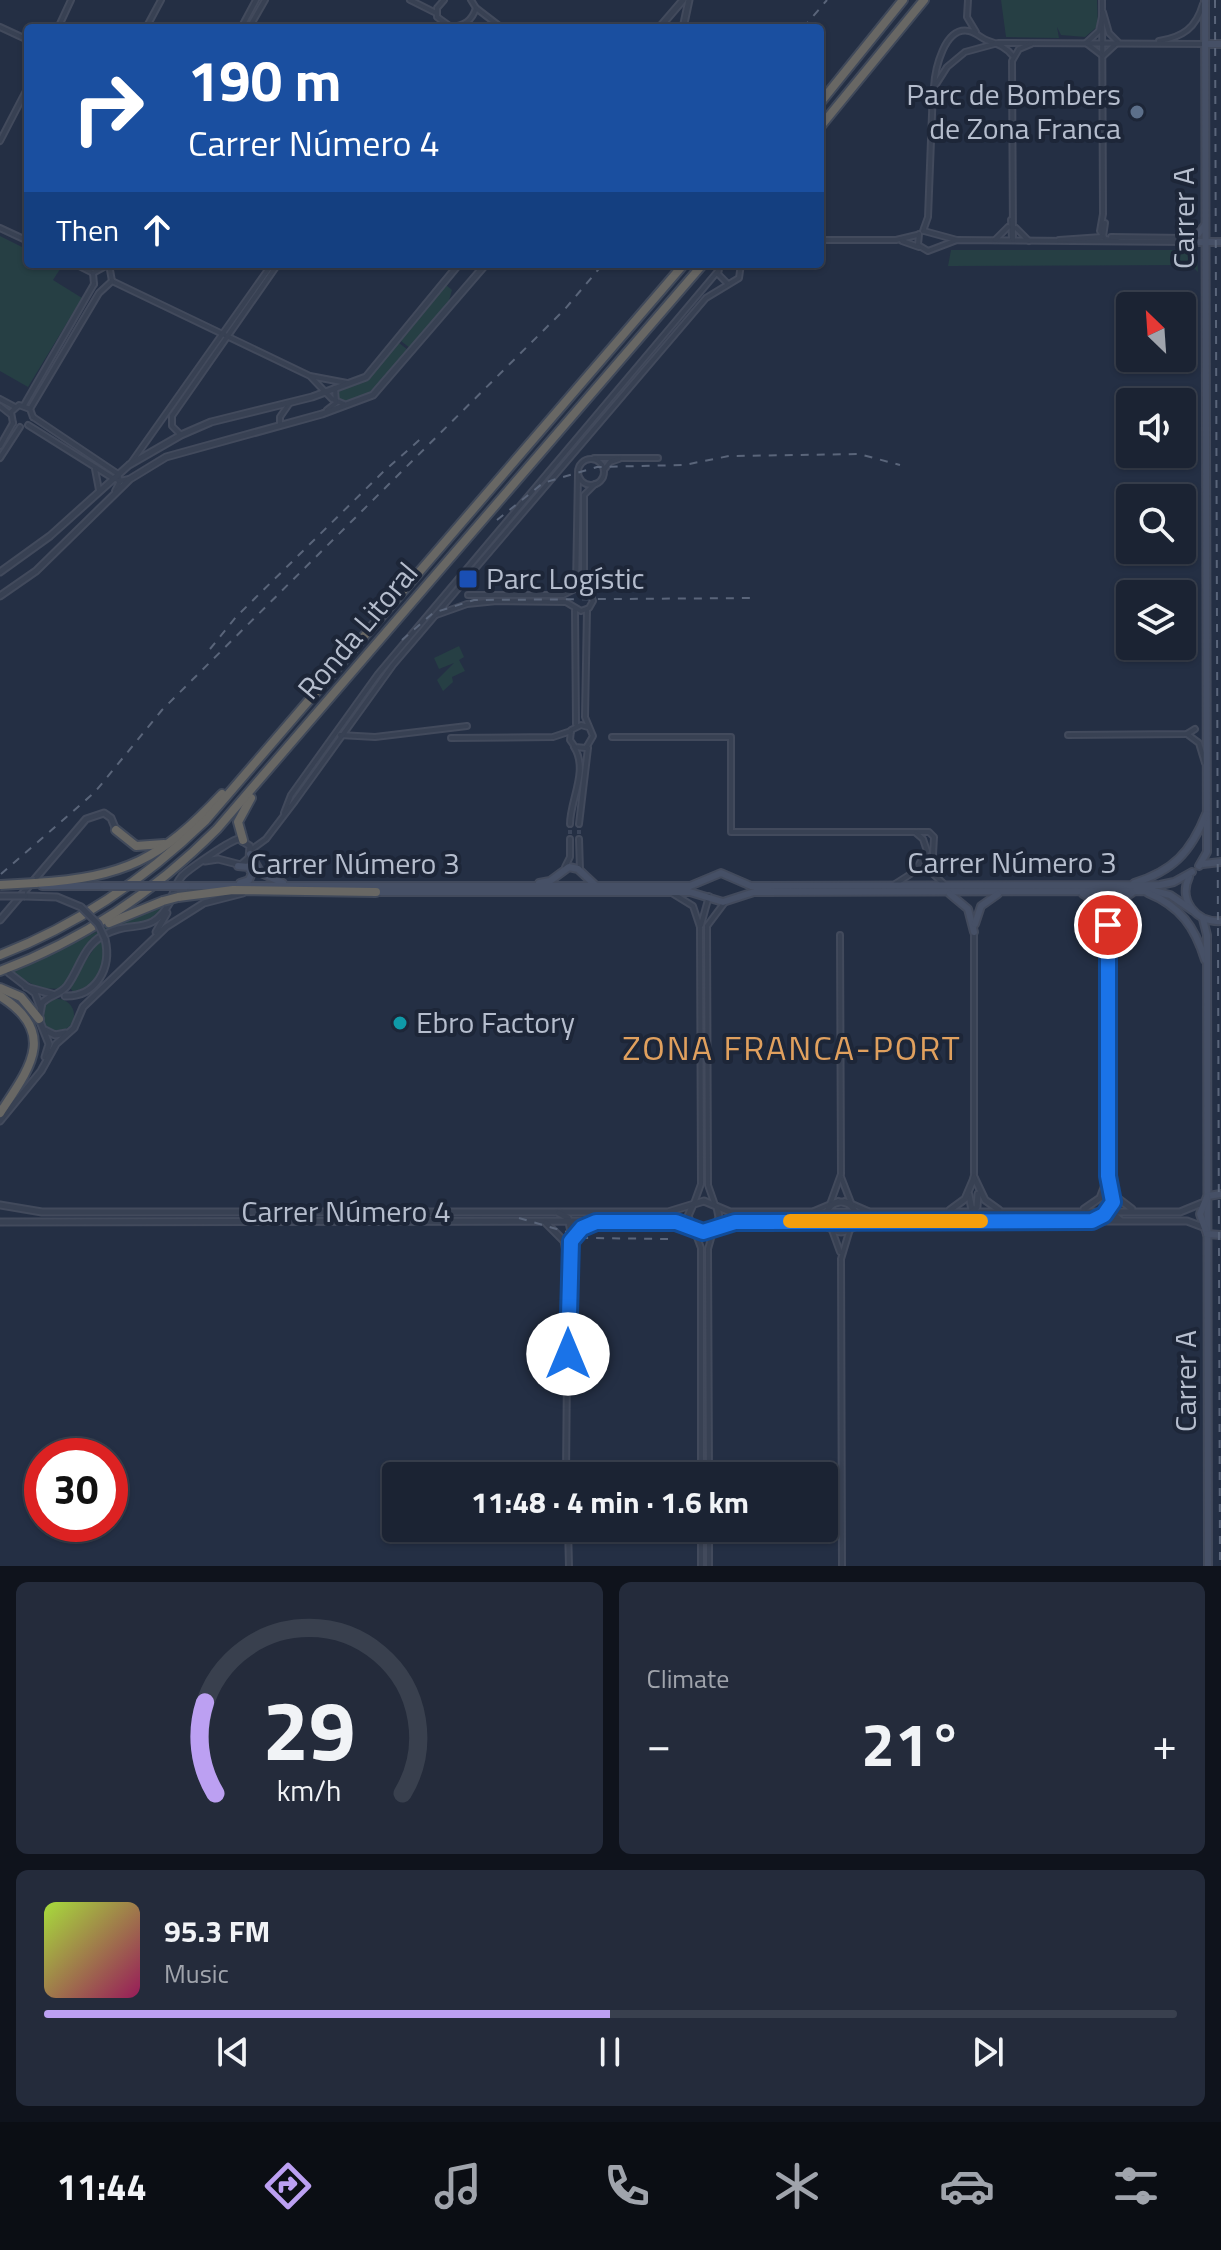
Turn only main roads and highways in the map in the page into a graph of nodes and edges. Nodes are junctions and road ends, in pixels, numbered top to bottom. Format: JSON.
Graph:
{"nodes":[{"id":1,"x":903,"y":0,"type":"edge"},
{"id":2,"x":926,"y":0,"type":"edge"},
{"id":3,"x":1205,"y":0,"type":"edge"},
{"id":4,"x":1205,"y":44,"type":"junction"},
{"id":5,"x":1221,"y":44,"type":"edge"},
{"id":6,"x":824,"y":98,"type":"edge"},
{"id":7,"x":824,"y":122,"type":"edge"},
{"id":8,"x":1206,"y":221,"type":"junction"},
{"id":9,"x":1187,"y":241,"type":"junction"},
{"id":10,"x":1206,"y":242,"type":"junction"},
{"id":11,"x":1221,"y":242,"type":"edge"},
{"id":12,"x":1206,"y":260,"type":"junction"},
{"id":13,"x":681,"y":268,"type":"edge"},
{"id":14,"x":700,"y":268,"type":"edge"},
{"id":15,"x":299,"y":712,"type":"junction"},
{"id":16,"x":279,"y":759,"type":"junction"},
{"id":17,"x":1207,"y":811,"type":"junction"},
{"id":18,"x":116,"y":830,"type":"road end"},
{"id":19,"x":181,"y":832,"type":"junction"},
{"id":20,"x":244,"y":841,"type":"road end"},
{"id":21,"x":251,"y":852,"type":"road end"},
{"id":22,"x":1221,"y":862,"type":"edge"},
{"id":23,"x":238,"y":866,"type":"road end"},
{"id":24,"x":1199,"y":866,"type":"junction"},
{"id":25,"x":1192,"y":872,"type":"junction"},
{"id":26,"x":710,"y":880,"type":"junction"},
{"id":27,"x":734,"y":880,"type":"junction"},
{"id":28,"x":35,"y":884,"type":"junction"},
{"id":29,"x":1130,"y":884,"type":"junction"},
{"id":30,"x":0,"y":885,"type":"edge"},
{"id":31,"x":294,"y":885,"type":"junction"},
{"id":32,"x":230,"y":886,"type":"junction"},
{"id":33,"x":527,"y":886,"type":"junction"},
{"id":34,"x":599,"y":886,"type":"junction"},
{"id":35,"x":946,"y":889,"type":"junction"},
{"id":36,"x":1076,"y":891,"type":"junction"},
{"id":37,"x":376,"y":892,"type":"joint"},
{"id":38,"x":1003,"y":892,"type":"junction"},
{"id":39,"x":1140,"y":892,"type":"junction"},
{"id":40,"x":709,"y":895,"type":"junction"},
{"id":41,"x":728,"y":900,"type":"junction"},
{"id":42,"x":1192,"y":910,"type":"junction"},
{"id":43,"x":1203,"y":919,"type":"junction"},
{"id":44,"x":1221,"y":921,"type":"edge"},
{"id":45,"x":54,"y":947,"type":"junction"},
{"id":46,"x":0,"y":955,"type":"edge"},
{"id":47,"x":1207,"y":966,"type":"junction"},
{"id":48,"x":4,"y":972,"type":"edge"},
{"id":49,"x":0,"y":988,"type":"edge"},
{"id":50,"x":0,"y":996,"type":"edge"},
{"id":51,"x":39,"y":1019,"type":"road end"},
{"id":52,"x":0,"y":1114,"type":"edge"},
{"id":53,"x":1221,"y":1194,"type":"edge"},
{"id":54,"x":1208,"y":1196,"type":"junction"},
{"id":55,"x":1205,"y":1230,"type":"junction"},
{"id":56,"x":1221,"y":1235,"type":"edge"},
{"id":57,"x":1208,"y":1566,"type":"edge"}],
"edges":[{"from":1,"to":6,"type":"highway"},
{"from":2,"to":7,"type":"highway"},
{"from":3,"to":4,"type":"main road","name":"Carrer A"},
{"from":4,"to":5,"type":"main road"},
{"from":4,"to":8,"type":"main road","name":"Carrer A"},
{"from":8,"to":9,"type":"main road"},
{"from":8,"to":10,"type":"main road","name":"Carrer A"},
{"from":9,"to":10,"type":"main road"},
{"from":9,"to":12,"type":"main road"},
{"from":10,"to":11,"type":"main road"},
{"from":10,"to":12,"type":"main road","name":"Carrer A"},
{"from":12,"to":17,"type":"main road","name":"Carrer A"},
{"from":13,"to":15,"type":"highway","name":"Ronda Litoral"},
{"from":14,"to":16,"type":"highway","name":"Ronda Litoral"},
{"from":15,"to":19,"type":"highway"},
{"from":15,"to":46,"type":"highway","name":"Ronda Litoral"},
{"from":16,"to":20,"type":"highway"},
{"from":16,"to":45,"type":"highway","name":"Ronda Litoral"},
{"from":17,"to":24,"type":"main road","name":"Carrer A"},
{"from":17,"to":29,"type":"main road"},
{"from":18,"to":19,"type":"highway"},
{"from":19,"to":28,"type":"highway"},
{"from":21,"to":31,"type":"main road"},
{"from":22,"to":24,"type":"main road"},
{"from":23,"to":32,"type":"main road"},
{"from":24,"to":25,"type":"main road"},
{"from":25,"to":29,"type":"main road","name":"Carrer Número 3"},
{"from":25,"to":42,"type":"main road"},
{"from":26,"to":27,"type":"main road"},
{"from":26,"to":34,"type":"main road","name":"Carrer Número 3"},
{"from":26,"to":40,"type":"main road"},
{"from":27,"to":35,"type":"main road","name":"Carrer Número 3"},
{"from":27,"to":41,"type":"main road"},
{"from":28,"to":30,"type":"highway","bridge":true},
{"from":28,"to":32,"type":"main road","name":"Carrer Número 3","bridge":true},
{"from":29,"to":35,"type":"main road","name":"Carrer Número 3"},
{"from":31,"to":32,"type":"main road","name":"Carrer Número 3"},
{"from":31,"to":33,"type":"main road","name":"Carrer Número 3"},
{"from":33,"to":34,"type":"main road","name":"Carrer Número 3"},
{"from":33,"to":34,"type":"main road"},
{"from":35,"to":38,"type":"main road","name":"Carrer Número 3"},
{"from":35,"to":38,"type":"main road"},
{"from":35,"to":41,"type":"main road","name":"Carrer Número 3"},
{"from":36,"to":38,"type":"main road","name":"Carrer Número 3"},
{"from":36,"to":39,"type":"main road","name":"Carrer Número 3"},
{"from":36,"to":39,"type":"main road"},
{"from":37,"to":40,"type":"main road","name":"Carrer Número 3"},
{"from":37,"to":45,"type":"highway"},
{"from":39,"to":42,"type":"main road","name":"Carrer Número 3"},
{"from":39,"to":47,"type":"main road"},
{"from":40,"to":41,"type":"main road"},
{"from":42,"to":43,"type":"main road","name":"Carrer Número 3"},
{"from":43,"to":44,"type":"main road"},
{"from":43,"to":47,"type":"main road"},
{"from":45,"to":48,"type":"highway","name":"Ronda Litoral"},
{"from":47,"to":54,"type":"main road","name":"Carrer A"},
{"from":49,"to":51,"type":"highway"},
{"from":50,"to":52,"type":"highway"},
{"from":53,"to":54,"type":"main road"},
{"from":54,"to":55,"type":"main road","name":"Carrer A"},
{"from":54,"to":55,"type":"main road"},
{"from":55,"to":56,"type":"main road"},
{"from":55,"to":57,"type":"main road","name":"Carrer A"}]}
